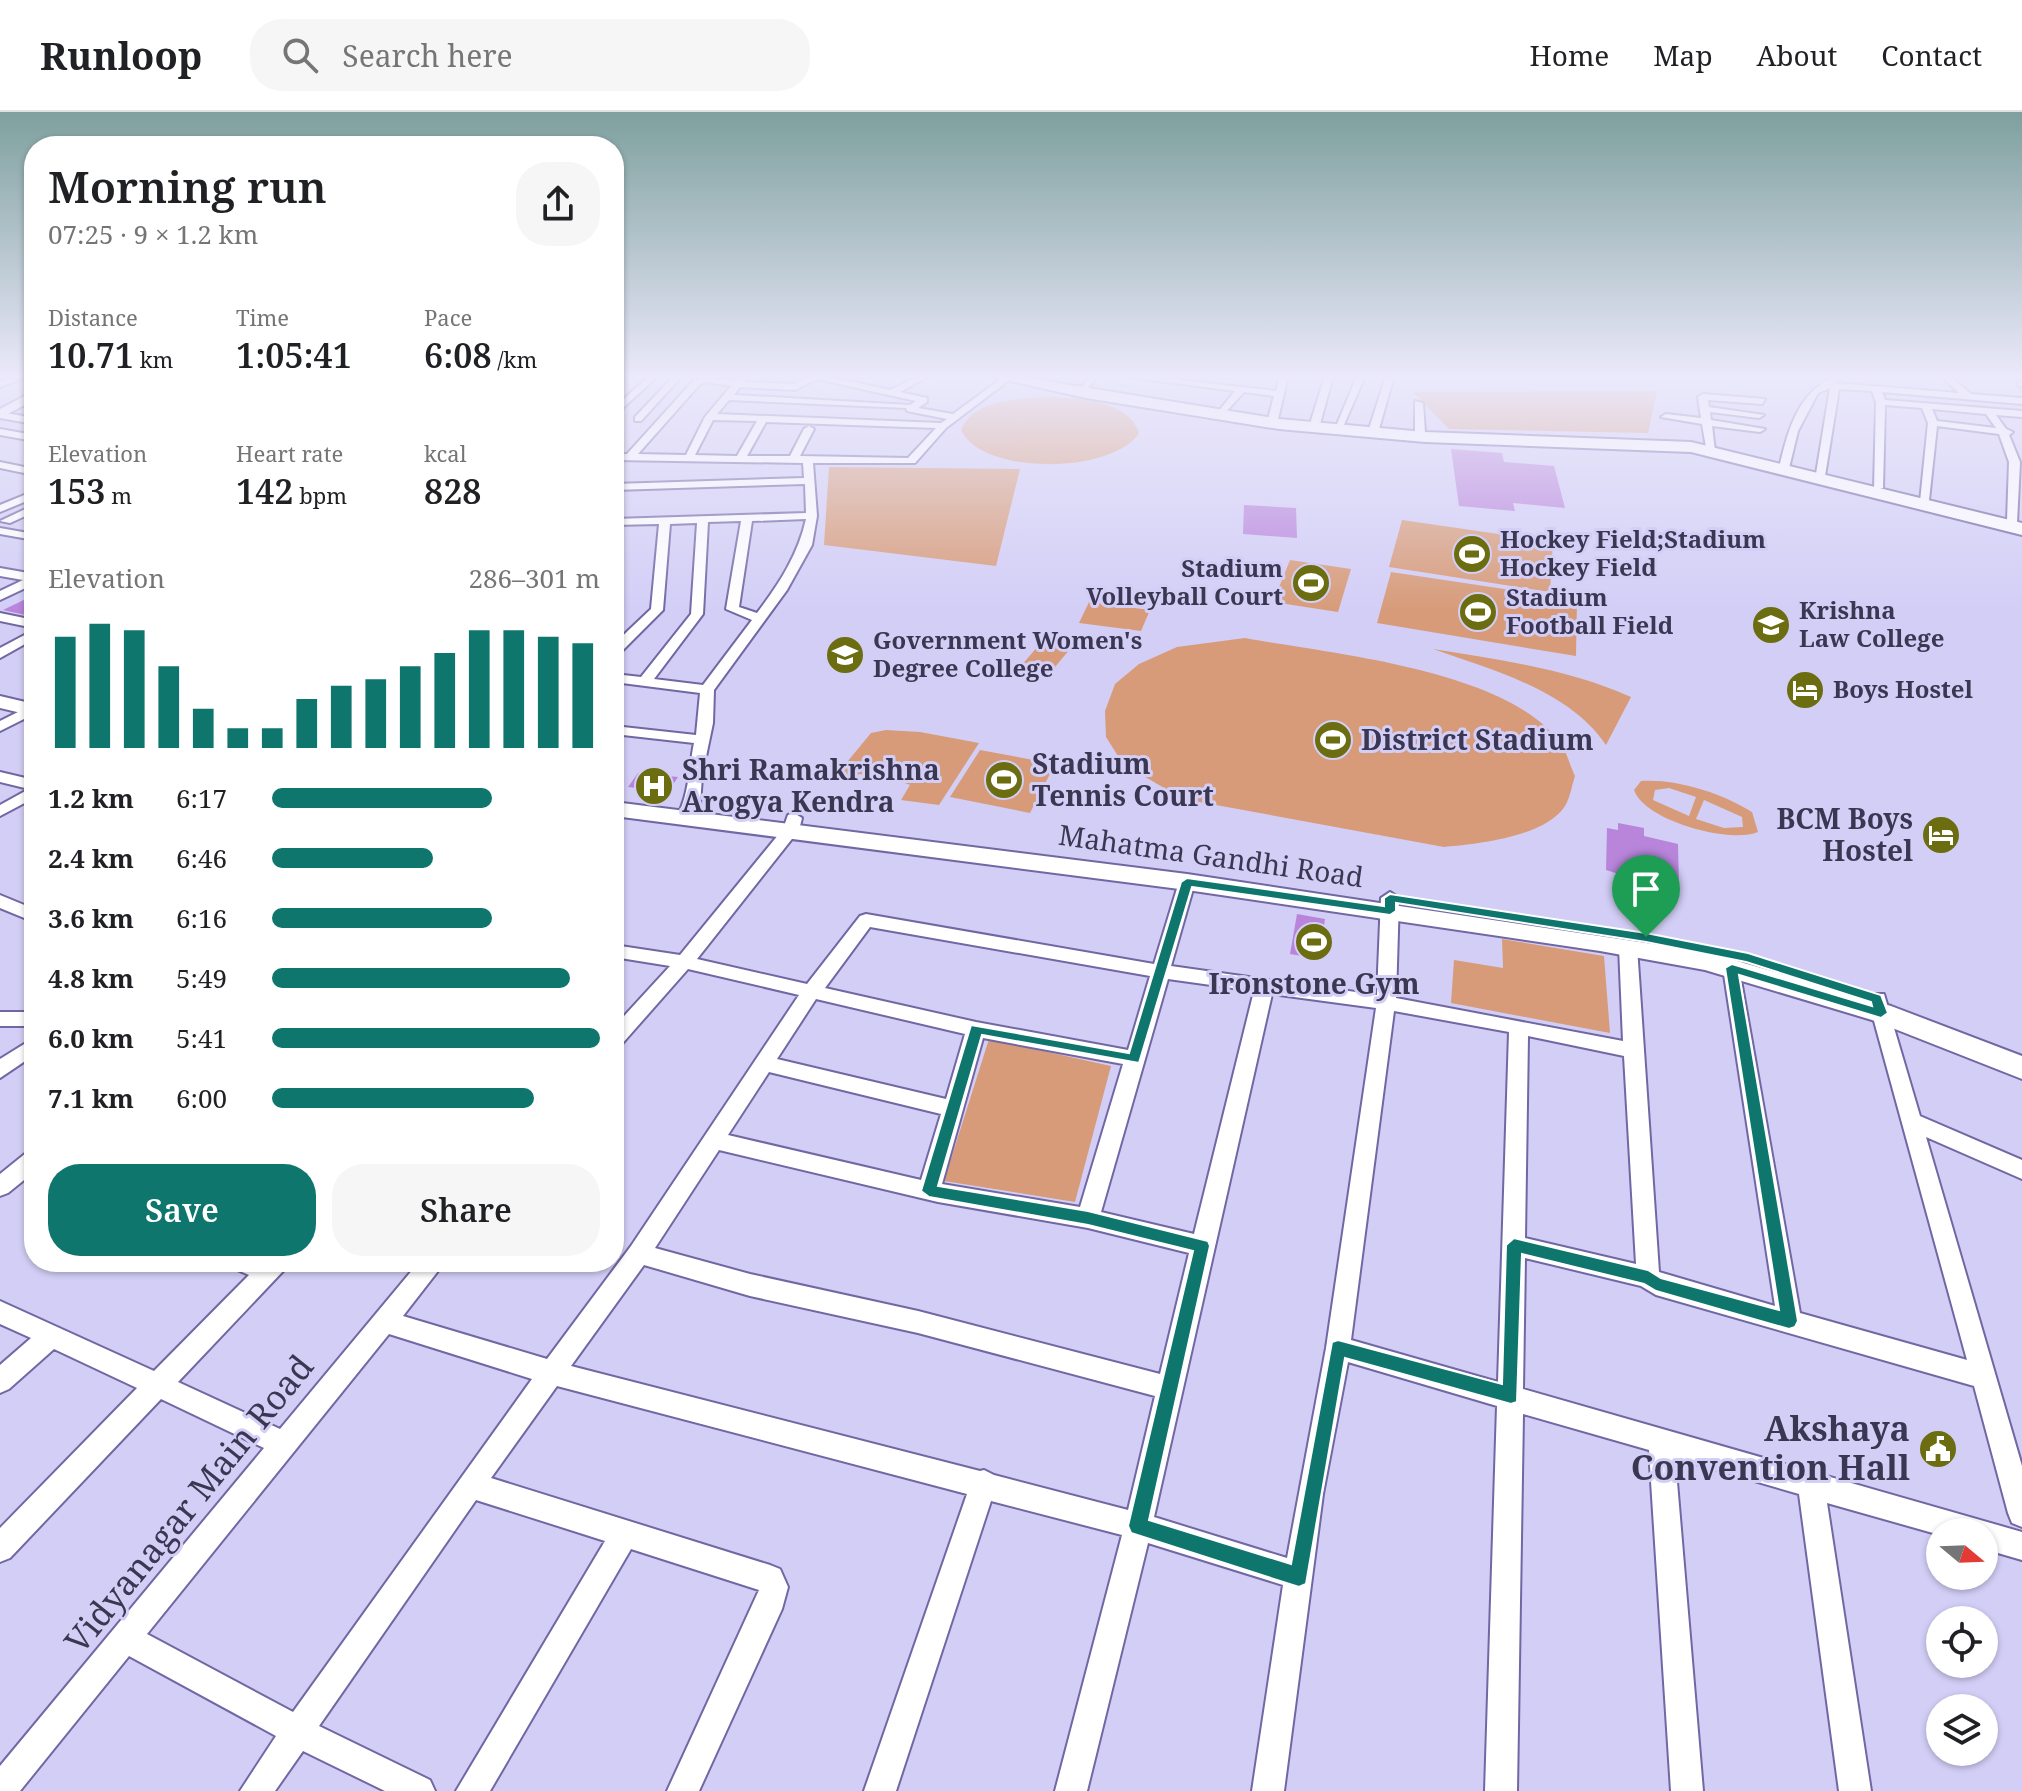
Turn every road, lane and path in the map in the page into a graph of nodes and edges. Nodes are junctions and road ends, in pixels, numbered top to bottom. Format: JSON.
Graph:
{"nodes":[{"id":1,"x":632,"y":454,"type":"edge"},
{"id":2,"x":691,"y":454,"type":"edge"},
{"id":3,"x":743,"y":454,"type":"edge"},
{"id":4,"x":796,"y":454,"type":"edge"},
{"id":5,"x":921,"y":454,"type":"edge"},
{"id":6,"x":1732,"y":454,"type":"edge"},
{"id":7,"x":1788,"y":454,"type":"edge"},
{"id":8,"x":1823,"y":454,"type":"edge"},
{"id":9,"x":1879,"y":454,"type":"edge"},
{"id":10,"x":1929,"y":454,"type":"edge"},
{"id":11,"x":2017,"y":454,"type":"edge"},
{"id":12,"x":624,"y":457,"type":"edge"},
{"id":13,"x":630,"y":457,"type":"junction"},
{"id":14,"x":689,"y":458,"type":"junction"},
{"id":15,"x":741,"y":458,"type":"junction"},
{"id":16,"x":793,"y":460,"type":"junction"},
{"id":17,"x":808,"y":460,"type":"junction"},
{"id":18,"x":0,"y":465,"type":"edge"},
{"id":19,"x":1785,"y":467,"type":"junction"},
{"id":20,"x":24,"y":470,"type":"edge"},
{"id":21,"x":1821,"y":474,"type":"junction"},
{"id":22,"x":810,"y":481,"type":"junction"},
{"id":23,"x":1878,"y":488,"type":"junction"},
{"id":24,"x":624,"y":491,"type":"edge"},
{"id":25,"x":24,"y":498,"type":"edge"},
{"id":26,"x":2018,"y":498,"type":"edge"},
{"id":27,"x":1924,"y":500,"type":"junction"},
{"id":28,"x":730,"y":502,"type":"junction"},
{"id":29,"x":659,"y":507,"type":"junction"},
{"id":30,"x":0,"y":509,"type":"edge"},
{"id":31,"x":24,"y":513,"type":"edge"},
{"id":32,"x":812,"y":516,"type":"junction"},
{"id":33,"x":624,"y":519,"type":"edge"},
{"id":34,"x":747,"y":519,"type":"junction"},
{"id":35,"x":703,"y":520,"type":"junction"},
{"id":36,"x":1,"y":524,"type":"edge"},
{"id":37,"x":2019,"y":525,"type":"edge"},
{"id":38,"x":24,"y":533,"type":"edge"},
{"id":39,"x":0,"y":572,"type":"edge"},
{"id":40,"x":24,"y":576,"type":"edge"},
{"id":41,"x":24,"y":583,"type":"edge"},
{"id":42,"x":0,"y":596,"type":"edge"},
{"id":43,"x":715,"y":612,"type":"junction"},
{"id":44,"x":0,"y":617,"type":"edge"},
{"id":45,"x":761,"y":619,"type":"junction"},
{"id":46,"x":24,"y":622,"type":"edge"},
{"id":47,"x":24,"y":640,"type":"edge"},
{"id":48,"x":624,"y":641,"type":"edge"},
{"id":49,"x":0,"y":654,"type":"edge"},
{"id":50,"x":624,"y":679,"type":"edge"},
{"id":51,"x":645,"y":682,"type":"junction"},
{"id":52,"x":707,"y":690,"type":"junction"},
{"id":53,"x":0,"y":691,"type":"edge"},
{"id":54,"x":0,"y":702,"type":"edge"},
{"id":55,"x":24,"y":702,"type":"edge"},
{"id":56,"x":24,"y":705,"type":"edge"},
{"id":57,"x":24,"y":712,"type":"edge"},
{"id":58,"x":0,"y":727,"type":"edge"},
{"id":59,"x":624,"y":731,"type":"edge"},
{"id":60,"x":703,"y":740,"type":"junction"},
{"id":61,"x":0,"y":777,"type":"edge"},
{"id":62,"x":24,"y":783,"type":"edge"},
{"id":63,"x":624,"y":796,"type":"edge"},
{"id":64,"x":24,"y":798,"type":"edge"},
{"id":65,"x":624,"y":809,"type":"edge"},
{"id":66,"x":0,"y":811,"type":"edge"},
{"id":67,"x":688,"y":811,"type":"junction"},
{"id":68,"x":793,"y":824,"type":"junction"},
{"id":69,"x":1082,"y":861,"type":"junction"},
{"id":70,"x":1187,"y":882,"type":"junction"},
{"id":71,"x":0,"y":901,"type":"edge"},
{"id":72,"x":1390,"y":905,"type":"junction"},
{"id":73,"x":24,"y":912,"type":"edge"},
{"id":74,"x":1628,"y":947,"type":"junction"},
{"id":75,"x":624,"y":953,"type":"edge"},
{"id":76,"x":684,"y":962,"type":"junction"},
{"id":77,"x":1732,"y":968,"type":"junction"},
{"id":78,"x":1162,"y":971,"type":"junction"},
{"id":79,"x":1265,"y":986,"type":"junction"},
{"id":80,"x":812,"y":991,"type":"junction"},
{"id":81,"x":1386,"y":1003,"type":"junction"},
{"id":82,"x":1879,"y":1006,"type":"junction"},
{"id":83,"x":0,"y":1019,"type":"edge"},
{"id":84,"x":24,"y":1019,"type":"edge"},
{"id":85,"x":1519,"y":1027,"type":"junction"},
{"id":86,"x":624,"y":1029,"type":"edge"},
{"id":87,"x":976,"y":1029,"type":"junction"},
{"id":88,"x":1633,"y":1051,"type":"junction"},
{"id":89,"x":2022,"y":1051,"type":"edge"},
{"id":90,"x":24,"y":1052,"type":"edge"},
{"id":91,"x":1134,"y":1059,"type":"junction"},
{"id":92,"x":765,"y":1064,"type":"junction"},
{"id":93,"x":2022,"y":1068,"type":"edge"},
{"id":94,"x":0,"y":1070,"type":"edge"},
{"id":95,"x":954,"y":1109,"type":"junction"},
{"id":96,"x":1913,"y":1122,"type":"junction"},
{"id":97,"x":713,"y":1140,"type":"junction"},
{"id":98,"x":24,"y":1170,"type":"edge"},
{"id":99,"x":2022,"y":1170,"type":"edge"},
{"id":100,"x":0,"y":1187,"type":"edge"},
{"id":101,"x":929,"y":1191,"type":"junction"},
{"id":102,"x":1088,"y":1218,"type":"junction"},
{"id":103,"x":1514,"y":1245,"type":"junction"},
{"id":104,"x":1202,"y":1246,"type":"junction"},
{"id":105,"x":639,"y":1253,"type":"junction"},
{"id":106,"x":267,"y":1272,"type":"edge"},
{"id":107,"x":425,"y":1272,"type":"edge"},
{"id":108,"x":1648,"y":1277,"type":"junction"},
{"id":109,"x":0,"y":1312,"type":"edge"},
{"id":110,"x":1789,"y":1321,"type":"junction"},
{"id":111,"x":385,"y":1322,"type":"junction"},
{"id":112,"x":50,"y":1337,"type":"junction"},
{"id":113,"x":1338,"y":1348,"type":"junction"},
{"id":114,"x":552,"y":1373,"type":"junction"},
{"id":115,"x":1983,"y":1377,"type":"junction"},
{"id":116,"x":0,"y":1381,"type":"edge"},
{"id":117,"x":156,"y":1385,"type":"junction"},
{"id":118,"x":1169,"y":1388,"type":"junction"},
{"id":119,"x":1511,"y":1396,"type":"junction"},
{"id":120,"x":1661,"y":1441,"type":"junction"},
{"id":121,"x":284,"y":1444,"type":"junction"},
{"id":122,"x":984,"y":1483,"type":"junction"},
{"id":123,"x":1811,"y":1483,"type":"junction"},
{"id":124,"x":470,"y":1485,"type":"junction"},
{"id":125,"x":2022,"y":1513,"type":"edge"},
{"id":126,"x":1928,"y":1518,"type":"edge"},
{"id":127,"x":1138,"y":1526,"type":"junction"},
{"id":128,"x":625,"y":1534,"type":"junction"},
{"id":129,"x":1998,"y":1539,"type":"edge"},
{"id":130,"x":2022,"y":1546,"type":"edge"},
{"id":131,"x":0,"y":1548,"type":"edge"},
{"id":132,"x":1299,"y":1576,"type":"junction"},
{"id":133,"x":126,"y":1638,"type":"junction"},
{"id":134,"x":298,"y":1732,"type":"junction"},
{"id":135,"x":0,"y":1791,"type":"edge"},
{"id":136,"x":256,"y":1791,"type":"edge"},
{"id":137,"x":419,"y":1791,"type":"edge"},
{"id":138,"x":472,"y":1791,"type":"edge"},
{"id":139,"x":683,"y":1791,"type":"edge"},
{"id":140,"x":880,"y":1791,"type":"edge"},
{"id":141,"x":1071,"y":1791,"type":"edge"},
{"id":142,"x":1268,"y":1791,"type":"edge"},
{"id":143,"x":1501,"y":1791,"type":"edge"},
{"id":144,"x":1687,"y":1791,"type":"edge"},
{"id":145,"x":1855,"y":1791,"type":"edge"}],
"edges":[{"from":1,"to":13,"type":"street"},
{"from":2,"to":14,"type":"street"},
{"from":3,"to":15,"type":"street"},
{"from":4,"to":16,"type":"street"},
{"from":5,"to":17,"type":"street"},
{"from":6,"to":19,"type":"main road"},
{"from":7,"to":19,"type":"street"},
{"from":8,"to":21,"type":"street"},
{"from":9,"to":23,"type":"street"},
{"from":10,"to":27,"type":"street"},
{"from":11,"to":26,"type":"street"},
{"from":12,"to":13,"type":"street"},
{"from":13,"to":14,"type":"street"},
{"from":14,"to":15,"type":"street"},
{"from":15,"to":16,"type":"street"},
{"from":16,"to":17,"type":"street"},
{"from":17,"to":22,"type":"street"},
{"from":18,"to":20,"type":"street"},
{"from":19,"to":21,"type":"main road"},
{"from":19,"to":37,"type":"main road"},
{"from":21,"to":23,"type":"main road"},
{"from":22,"to":28,"type":"street"},
{"from":22,"to":32,"type":"street"},
{"from":23,"to":27,"type":"main road"},
{"from":24,"to":29,"type":"street"},
{"from":25,"to":30,"type":"street"},
{"from":26,"to":37,"type":"street"},
{"from":27,"to":37,"type":"main road"},
{"from":28,"to":29,"type":"street"},
{"from":28,"to":34,"type":"street"},
{"from":28,"to":35,"type":"street"},
{"from":29,"to":33,"type":"street"},
{"from":29,"to":35,"type":"street"},
{"from":29,"to":48,"type":"street"},
{"from":31,"to":36,"type":"street"},
{"from":32,"to":34,"type":"street"},
{"from":32,"to":45,"type":"street"},
{"from":34,"to":43,"type":"street"},
{"from":35,"to":43,"type":"street"},
{"from":36,"to":38,"type":"street"},
{"from":39,"to":40,"type":"street"},
{"from":41,"to":42,"type":"street"},
{"from":43,"to":45,"type":"street"},
{"from":43,"to":51,"type":"street"},
{"from":44,"to":46,"type":"street"},
{"from":45,"to":52,"type":"street"},
{"from":47,"to":49,"type":"street"},
{"from":50,"to":51,"type":"street"},
{"from":51,"to":52,"type":"street"},
{"from":52,"to":60,"type":"street"},
{"from":53,"to":55,"type":"street"},
{"from":54,"to":56,"type":"street"},
{"from":57,"to":58,"type":"street"},
{"from":59,"to":60,"type":"street"},
{"from":60,"to":67,"type":"street"},
{"from":61,"to":62,"type":"street"},
{"from":63,"to":67,"type":"street","name":"Mahatma Gandhi Road"},
{"from":64,"to":66,"type":"street"},
{"from":65,"to":67,"type":"street","name":"Mahatma Gandhi Road"},
{"from":67,"to":68,"type":"street","name":"Mahatma Gandhi Road"},
{"from":68,"to":69,"type":"street","name":"Mahatma Gandhi Road"},
{"from":68,"to":76,"type":"street"},
{"from":69,"to":70,"type":"street","name":"Mahatma Gandhi Road"},
{"from":69,"to":72,"type":"street","name":"Mahatma Gandhi Road"},
{"from":70,"to":72,"type":"street","name":"Mahatma Gandhi Road"},
{"from":70,"to":78,"type":"street"},
{"from":71,"to":73,"type":"street"},
{"from":72,"to":74,"type":"street","name":"Mahatma Gandhi Road"},
{"from":72,"to":81,"type":"street"},
{"from":72,"to":82,"type":"street","name":"Mahatma Gandhi Road"},
{"from":74,"to":77,"type":"street","name":"Mahatma Gandhi Road"},
{"from":74,"to":88,"type":"street"},
{"from":75,"to":76,"type":"street"},
{"from":76,"to":80,"type":"street"},
{"from":76,"to":86,"type":"street"},
{"from":77,"to":82,"type":"street","name":"Mahatma Gandhi Road"},
{"from":77,"to":110,"type":"street"},
{"from":78,"to":79,"type":"street"},
{"from":78,"to":80,"type":"street"},
{"from":78,"to":91,"type":"street"},
{"from":79,"to":81,"type":"street"},
{"from":79,"to":104,"type":"street"},
{"from":80,"to":87,"type":"street"},
{"from":80,"to":92,"type":"street"},
{"from":81,"to":85,"type":"street"},
{"from":81,"to":113,"type":"street"},
{"from":82,"to":89,"type":"street","name":"Mahatma Gandhi Road"},
{"from":82,"to":93,"type":"street","name":"Mahatma Gandhi Road"},
{"from":82,"to":96,"type":"street"},
{"from":83,"to":84,"type":"street"},
{"from":85,"to":88,"type":"street"},
{"from":85,"to":103,"type":"street"},
{"from":87,"to":91,"type":"street"},
{"from":87,"to":95,"type":"street"},
{"from":88,"to":108,"type":"street"},
{"from":90,"to":94,"type":"street"},
{"from":91,"to":102,"type":"street"},
{"from":92,"to":95,"type":"street"},
{"from":92,"to":97,"type":"street"},
{"from":95,"to":101,"type":"street"},
{"from":96,"to":99,"type":"street"},
{"from":96,"to":115,"type":"street"},
{"from":97,"to":101,"type":"street"},
{"from":97,"to":105,"type":"street"},
{"from":98,"to":100,"type":"street"},
{"from":101,"to":102,"type":"street"},
{"from":102,"to":104,"type":"street"},
{"from":103,"to":108,"type":"street"},
{"from":103,"to":119,"type":"street"},
{"from":104,"to":118,"type":"street"},
{"from":105,"to":114,"type":"street"},
{"from":105,"to":118,"type":"street"},
{"from":106,"to":117,"type":"street"},
{"from":107,"to":111,"type":"street","name":"Vidyanagar Main Road"},
{"from":108,"to":110,"type":"street"},
{"from":109,"to":112,"type":"street"},
{"from":110,"to":115,"type":"street"},
{"from":111,"to":114,"type":"street"},
{"from":111,"to":121,"type":"street","name":"Vidyanagar Main Road"},
{"from":112,"to":116,"type":"street"},
{"from":112,"to":117,"type":"street"},
{"from":113,"to":119,"type":"street"},
{"from":113,"to":132,"type":"street"},
{"from":114,"to":122,"type":"street"},
{"from":114,"to":124,"type":"street"},
{"from":115,"to":125,"type":"street"},
{"from":117,"to":121,"type":"street"},
{"from":117,"to":131,"type":"street"},
{"from":118,"to":127,"type":"street"},
{"from":119,"to":120,"type":"street"},
{"from":119,"to":143,"type":"street"},
{"from":120,"to":123,"type":"street"},
{"from":120,"to":144,"type":"street"},
{"from":121,"to":133,"type":"street","name":"Vidyanagar Main Road"},
{"from":122,"to":127,"type":"street"},
{"from":122,"to":140,"type":"street"},
{"from":123,"to":126,"type":"street"},
{"from":123,"to":145,"type":"street"},
{"from":124,"to":128,"type":"street"},
{"from":124,"to":134,"type":"street"},
{"from":127,"to":132,"type":"street"},
{"from":127,"to":141,"type":"street"},
{"from":128,"to":138,"type":"street"},
{"from":128,"to":139,"type":"street"},
{"from":129,"to":130,"type":"street"},
{"from":132,"to":142,"type":"street"},
{"from":133,"to":134,"type":"street"},
{"from":133,"to":135,"type":"street","name":"Vidyanagar Main Road"},
{"from":134,"to":136,"type":"street"},
{"from":134,"to":137,"type":"street"}]}
